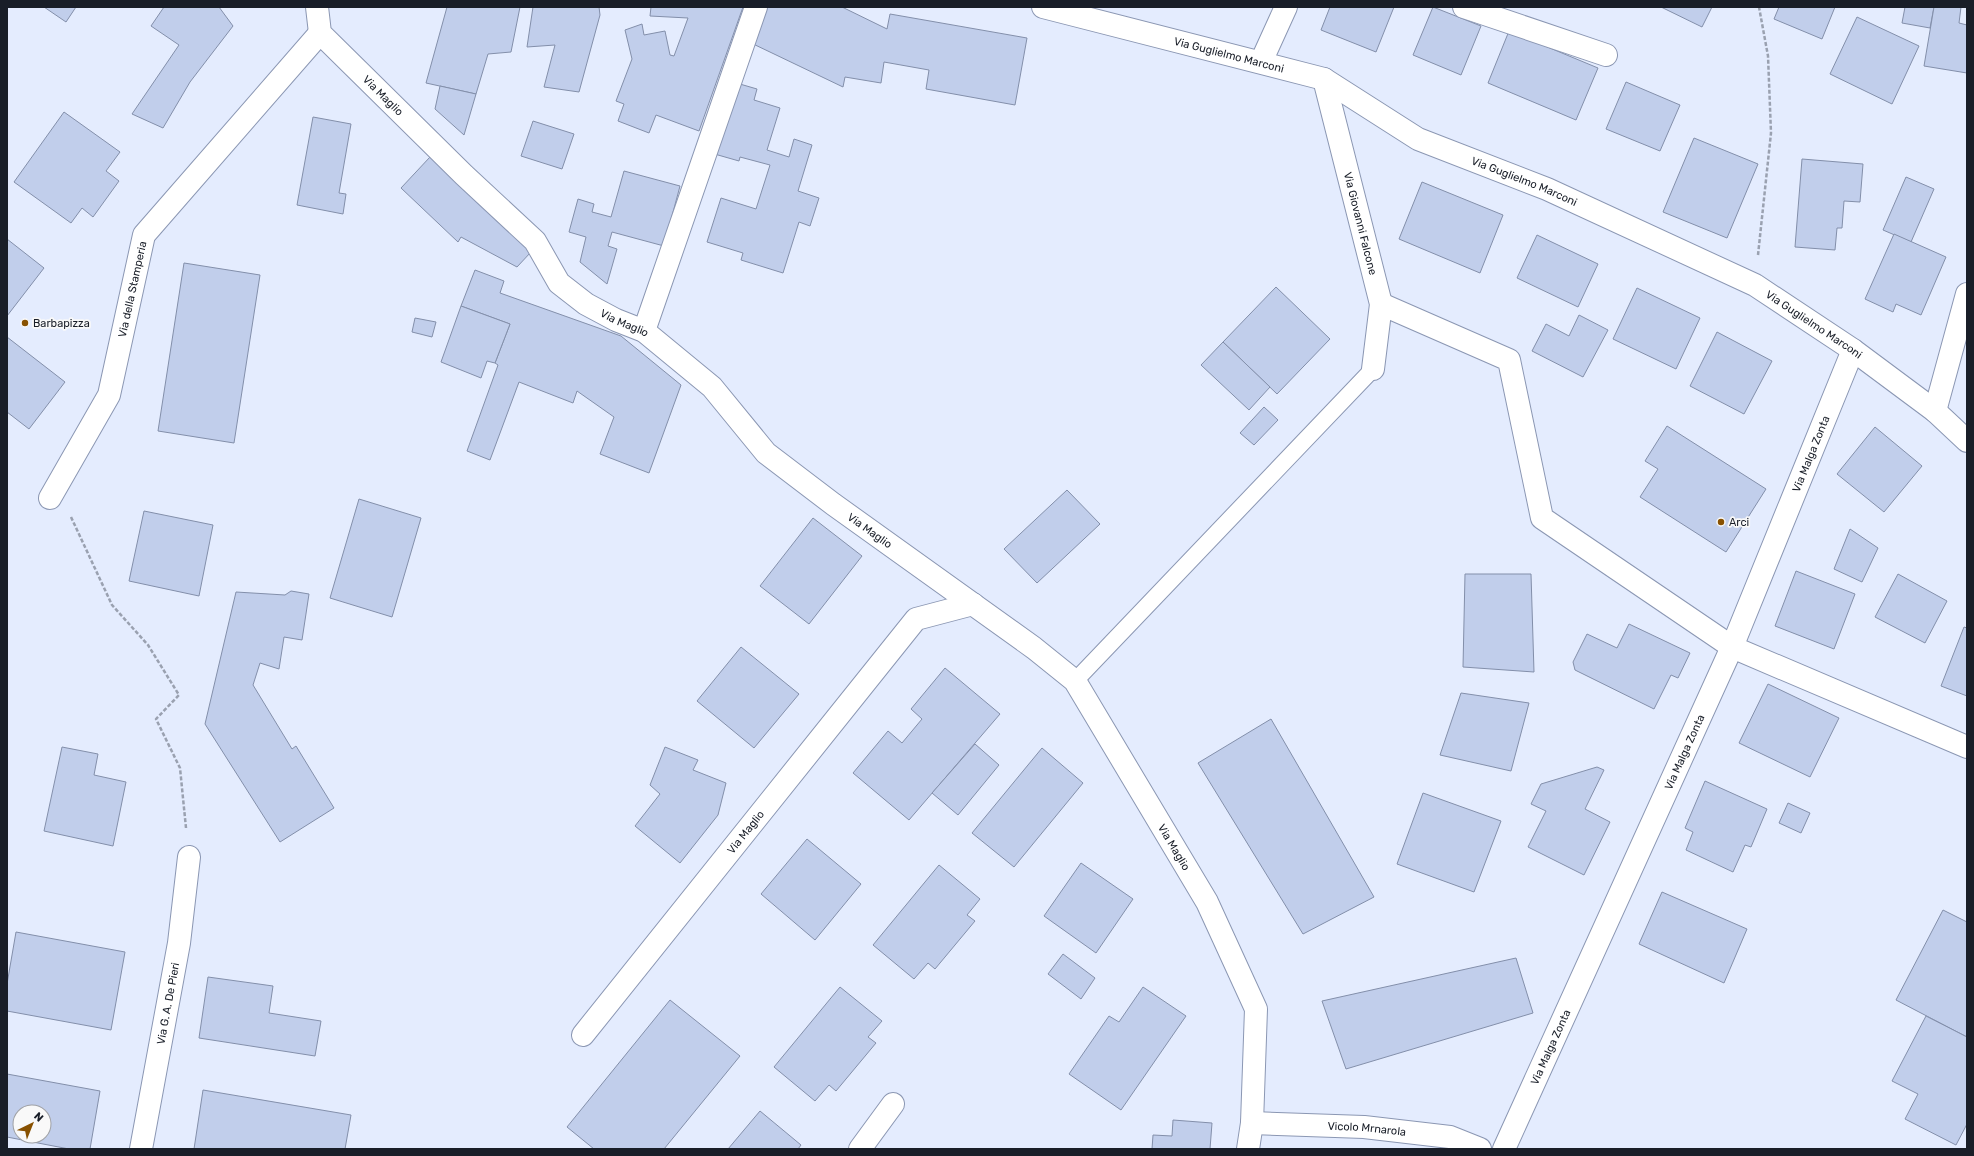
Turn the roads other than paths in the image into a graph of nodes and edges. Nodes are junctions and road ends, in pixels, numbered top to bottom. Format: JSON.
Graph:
{"nodes":[{"id":1,"x":317,"y":7,"type":"edge"},
{"id":2,"x":756,"y":7,"type":"edge"},
{"id":3,"x":1043,"y":7,"type":"edge"},
{"id":4,"x":1286,"y":7,"type":"edge"},
{"id":5,"x":1464,"y":7,"type":"edge"},
{"id":6,"x":320,"y":33,"type":"junction"},
{"id":7,"x":1606,"y":55,"type":"dead end"},
{"id":8,"x":1261,"y":62,"type":"junction"},
{"id":9,"x":1324,"y":79,"type":"junction"},
{"id":10,"x":1967,"y":294,"type":"edge"},
{"id":11,"x":1381,"y":304,"type":"junction"},
{"id":12,"x":644,"y":331,"type":"junction"},
{"id":13,"x":1852,"y":350,"type":"junction"},
{"id":14,"x":1373,"y":369,"type":"joint"},
{"id":15,"x":1935,"y":411,"type":"junction"},
{"id":16,"x":1967,"y":441,"type":"edge"},
{"id":17,"x":50,"y":498,"type":"dead end"},
{"id":18,"x":973,"y":604,"type":"junction"},
{"id":19,"x":1732,"y":647,"type":"junction"},
{"id":20,"x":1075,"y":681,"type":"junction"},
{"id":21,"x":1967,"y":747,"type":"edge"},
{"id":22,"x":189,"y":857,"type":"road end"},
{"id":23,"x":583,"y":1035,"type":"dead end"},
{"id":24,"x":893,"y":1104,"type":"dead end"},
{"id":25,"x":1252,"y":1123,"type":"junction"},
{"id":26,"x":141,"y":1149,"type":"edge"},
{"id":27,"x":860,"y":1149,"type":"edge"},
{"id":28,"x":1248,"y":1149,"type":"edge"},
{"id":29,"x":1480,"y":1149,"type":"edge"},
{"id":30,"x":1504,"y":1149,"type":"edge"}],
"edges":[{"from":1,"to":6,"type":"street"},
{"from":2,"to":12,"type":"street"},
{"from":3,"to":8,"type":"street","name":"Via Guglielmo Marconi"},
{"from":4,"to":8,"type":"street"},
{"from":5,"to":7,"type":"street"},
{"from":6,"to":12,"type":"street","name":"Via Maglio"},
{"from":6,"to":17,"type":"street","name":"Via della Stamperia"},
{"from":8,"to":9,"type":"street","name":"Via Guglielmo Marconi"},
{"from":9,"to":11,"type":"street","name":"Via Giovanni Falcone"},
{"from":9,"to":13,"type":"street","name":"Via Guglielmo Marconi"},
{"from":10,"to":15,"type":"street"},
{"from":11,"to":14,"type":"street","name":"Via Giovanni Falcone"},
{"from":11,"to":19,"type":"street"},
{"from":12,"to":18,"type":"street","name":"Via Maglio"},
{"from":13,"to":15,"type":"street","name":"Via Guglielmo Marconi"},
{"from":13,"to":19,"type":"street","name":"Via Malga Zonta"},
{"from":14,"to":20,"type":"lane"},
{"from":15,"to":16,"type":"street","name":"Via Guglielmo Marconi"},
{"from":18,"to":20,"type":"street","name":"Via Maglio"},
{"from":18,"to":23,"type":"street","name":"Via Maglio"},
{"from":19,"to":21,"type":"street"},
{"from":19,"to":30,"type":"street","name":"Via Malga Zonta"},
{"from":20,"to":25,"type":"street","name":"Via Maglio"},
{"from":22,"to":26,"type":"street","name":"Via G. A. De Pieri"},
{"from":24,"to":27,"type":"street"},
{"from":25,"to":28,"type":"street","name":"Via Maglio"},
{"from":25,"to":29,"type":"street","name":"Vicolo Mrnarola"}]}
